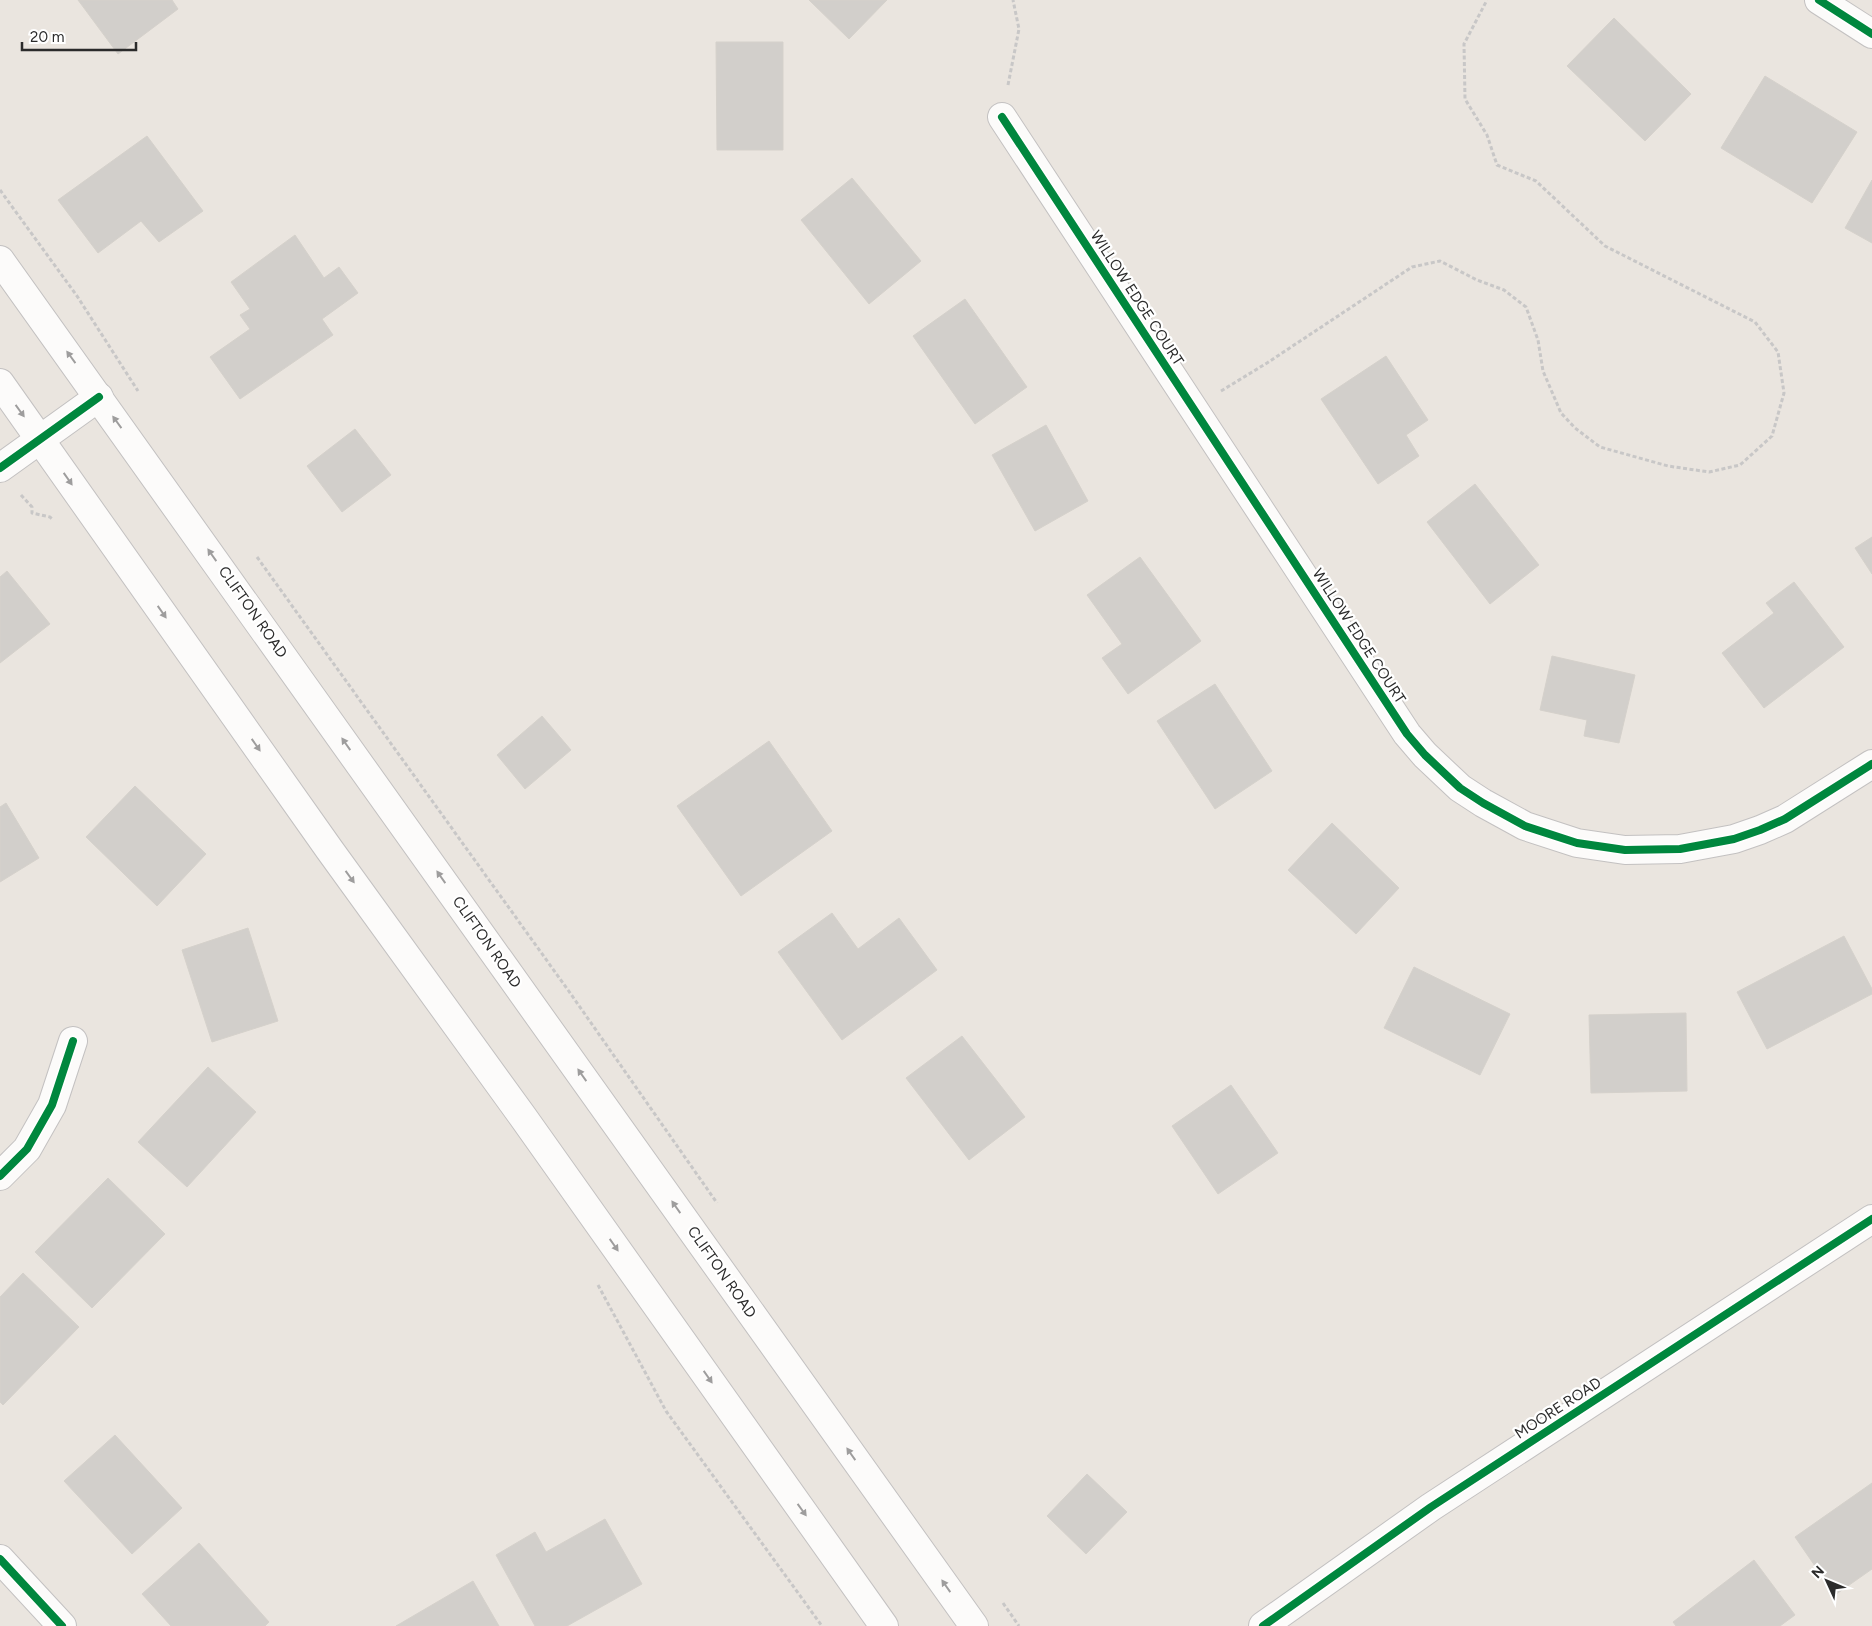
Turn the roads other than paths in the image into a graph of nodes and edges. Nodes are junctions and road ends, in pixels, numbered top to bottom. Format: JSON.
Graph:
{"nodes":[{"id":1,"x":1819,"y":0,"type":"edge"},
{"id":2,"x":1872,"y":34,"type":"edge"},
{"id":3,"x":1002,"y":117,"type":"road end"},
{"id":4,"x":0,"y":260,"type":"edge"},
{"id":5,"x":0,"y":383,"type":"edge"},
{"id":6,"x":99,"y":397,"type":"junction"},
{"id":7,"x":40,"y":439,"type":"junction"},
{"id":8,"x":0,"y":468,"type":"edge"},
{"id":9,"x":1872,"y":764,"type":"edge"},
{"id":10,"x":73,"y":1040,"type":"dead end"},
{"id":11,"x":0,"y":1176,"type":"edge"},
{"id":12,"x":1872,"y":1219,"type":"edge"},
{"id":13,"x":0,"y":1559,"type":"edge"},
{"id":14,"x":62,"y":1626,"type":"edge"},
{"id":15,"x":884,"y":1626,"type":"edge"},
{"id":16,"x":974,"y":1626,"type":"edge"},
{"id":17,"x":1263,"y":1626,"type":"edge"}],
"edges":[{"from":1,"to":2,"type":"main road"},
{"from":3,"to":9,"type":"main road","name":"WILLOW EDGE COURT"},
{"from":6,"to":4,"type":"main road","name":"CLIFTON ROAD","one_way":true},
{"from":5,"to":7,"type":"main road","one_way":true},
{"from":6,"to":7,"type":"main road"},
{"from":16,"to":6,"type":"main road","name":"CLIFTON ROAD","one_way":true},
{"from":7,"to":8,"type":"main road"},
{"from":7,"to":15,"type":"main road","one_way":true},
{"from":10,"to":11,"type":"main road"},
{"from":12,"to":17,"type":"main road","name":"MOORE ROAD"},
{"from":13,"to":14,"type":"main road"}]}
